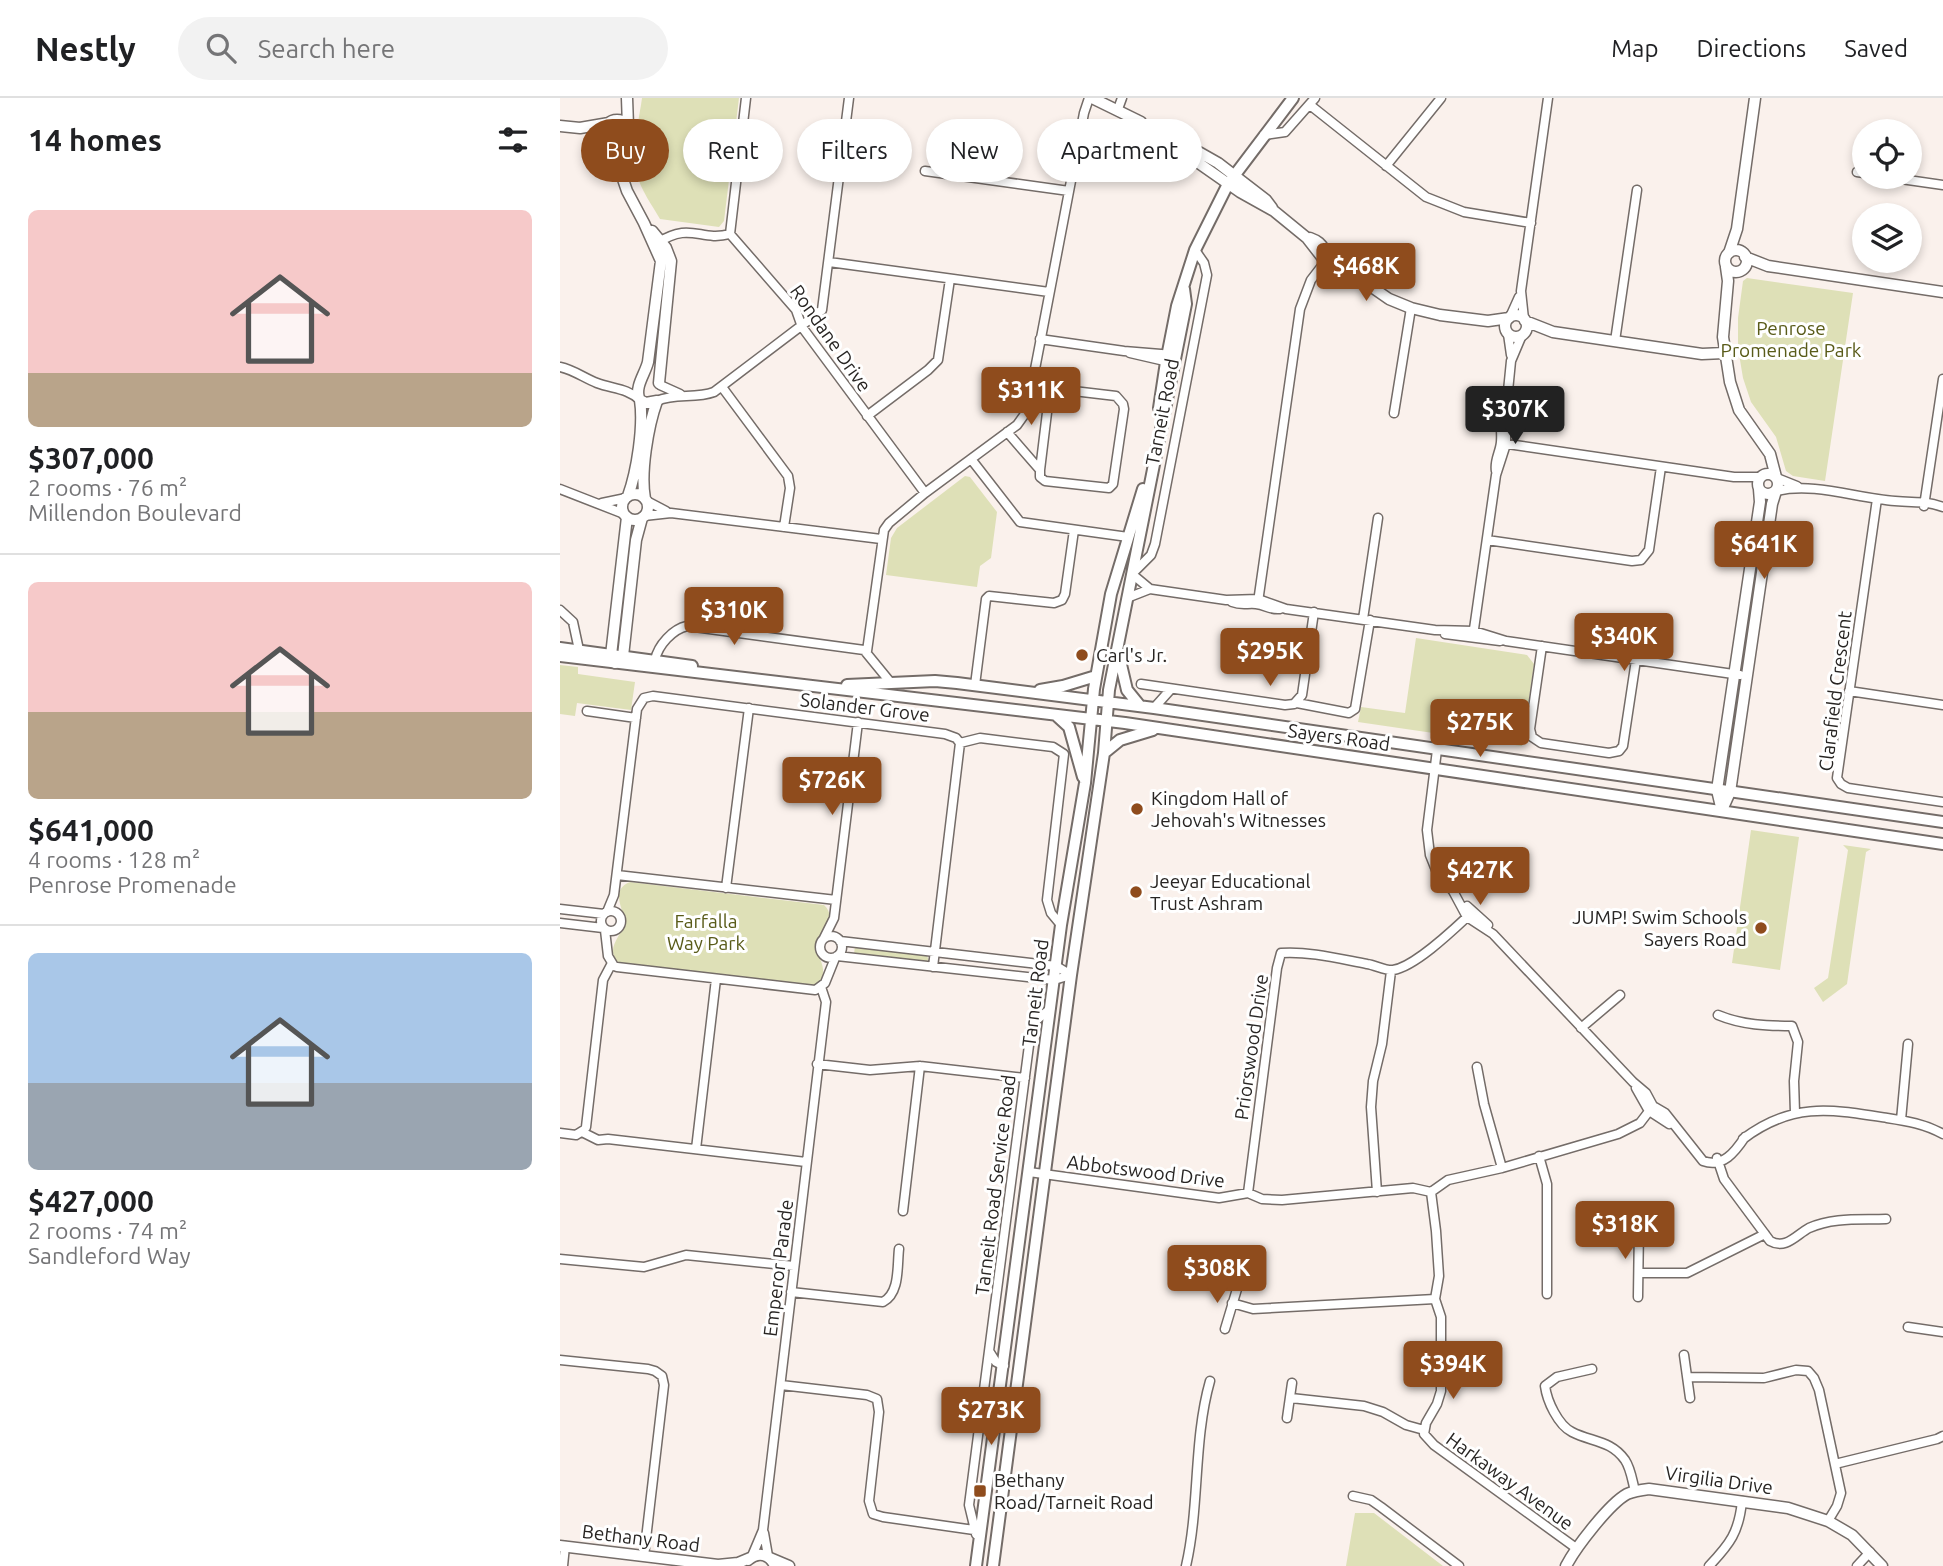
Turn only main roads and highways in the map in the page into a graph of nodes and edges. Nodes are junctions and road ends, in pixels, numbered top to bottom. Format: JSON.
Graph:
{"nodes":[{"id":1,"x":1293,"y":98,"type":"edge"},
{"id":2,"x":1155,"y":453,"type":"junction"},
{"id":3,"x":560,"y":648,"type":"edge"},
{"id":4,"x":1118,"y":650,"type":"junction"},
{"id":5,"x":560,"y":656,"type":"edge"},
{"id":6,"x":616,"y":658,"type":"junction"},
{"id":7,"x":1096,"y":676,"type":"junction"},
{"id":8,"x":813,"y":685,"type":"junction"},
{"id":9,"x":1030,"y":692,"type":"junction"},
{"id":10,"x":1093,"y":700,"type":"junction"},
{"id":11,"x":1108,"y":702,"type":"junction"},
{"id":12,"x":1140,"y":706,"type":"junction"},
{"id":13,"x":1057,"y":716,"type":"junction"},
{"id":14,"x":1092,"y":720,"type":"junction"},
{"id":15,"x":1108,"y":721,"type":"junction"},
{"id":16,"x":1159,"y":728,"type":"junction"},
{"id":17,"x":1104,"y":753,"type":"junction"},
{"id":18,"x":1085,"y":783,"type":"junction"},
{"id":19,"x":1943,"y":822,"type":"edge"},
{"id":20,"x":1943,"y":844,"type":"edge"},
{"id":21,"x":1034,"y":1259,"type":"junction"},
{"id":22,"x":1004,"y":1366,"type":"junction"},
{"id":23,"x":976,"y":1566,"type":"edge"},
{"id":24,"x":993,"y":1566,"type":"edge"}],
"edges":[{"from":1,"to":2,"type":"main road","name":"Tarneit Road"},
{"from":2,"to":4,"type":"main road","name":"Tarneit Road"},
{"from":2,"to":7,"type":"main road","name":"Tarneit Road"},
{"from":3,"to":6,"type":"main road","name":"Sayers Road"},
{"from":4,"to":11,"type":"main road","name":"Tarneit Road"},
{"from":4,"to":12,"type":"main road"},
{"from":5,"to":6,"type":"main road","name":"Sayers Road"},
{"from":6,"to":8,"type":"main road","name":"Sayers Road"},
{"from":7,"to":9,"type":"main road"},
{"from":7,"to":10,"type":"main road","name":"Tarneit Road"},
{"from":8,"to":9,"type":"main road","name":"Sayers Road"},
{"from":8,"to":13,"type":"main road","name":"Sayers Road"},
{"from":9,"to":10,"type":"main road","name":"Sayers Road"},
{"from":10,"to":11,"type":"main road","name":"Sayers Road"},
{"from":10,"to":14,"type":"main road","name":"Tarneit Road"},
{"from":11,"to":12,"type":"main road","name":"Sayers Road"},
{"from":11,"to":15,"type":"main road","name":"Tarneit Road"},
{"from":12,"to":19,"type":"main road","name":"Sayers Road"},
{"from":13,"to":14,"type":"main road","name":"Sayers Road"},
{"from":13,"to":18,"type":"main road"},
{"from":14,"to":15,"type":"main road","name":"Sayers Road"},
{"from":14,"to":18,"type":"main road","name":"Tarneit Road"},
{"from":15,"to":16,"type":"main road","name":"Sayers Road"},
{"from":15,"to":17,"type":"main road","name":"Tarneit Road"},
{"from":16,"to":17,"type":"main road"},
{"from":16,"to":20,"type":"main road","name":"Sayers Road"},
{"from":17,"to":21,"type":"main road","name":"Tarneit Road"},
{"from":18,"to":22,"type":"main road","name":"Tarneit Road"},
{"from":21,"to":22,"type":"main road"},
{"from":21,"to":24,"type":"main road","name":"Tarneit Road"},
{"from":22,"to":23,"type":"main road","name":"Tarneit Road"}]}
